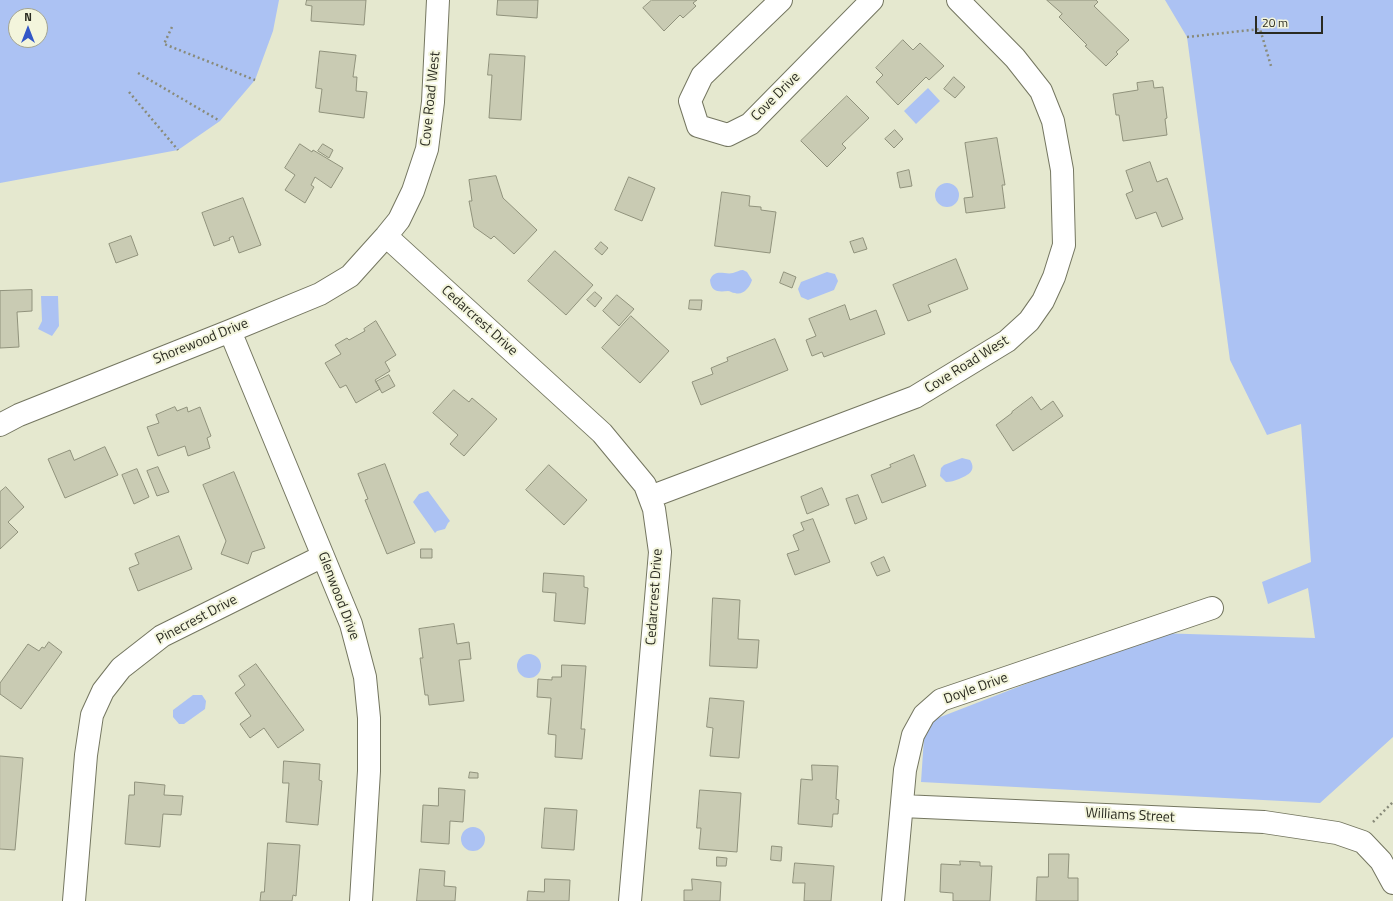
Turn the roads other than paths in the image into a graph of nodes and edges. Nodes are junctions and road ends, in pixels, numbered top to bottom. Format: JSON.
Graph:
{"nodes":[{"id":1,"x":438,"y":0,"type":"edge"},
{"id":2,"x":781,"y":0,"type":"edge"},
{"id":3,"x":872,"y":0,"type":"edge"},
{"id":4,"x":958,"y":0,"type":"edge"},
{"id":5,"x":386,"y":236,"type":"junction"},
{"id":6,"x":230,"y":331,"type":"junction"},
{"id":7,"x":0,"y":425,"type":"edge"},
{"id":8,"x":650,"y":497,"type":"junction"},
{"id":9,"x":323,"y":556,"type":"junction"},
{"id":10,"x":1212,"y":608,"type":"dead end"},
{"id":11,"x":902,"y":806,"type":"junction"},
{"id":12,"x":1393,"y":883,"type":"edge"},
{"id":13,"x":74,"y":901,"type":"edge"},
{"id":14,"x":361,"y":901,"type":"edge"},
{"id":15,"x":630,"y":901,"type":"edge"},
{"id":16,"x":893,"y":901,"type":"edge"}],
"edges":[{"from":1,"to":5,"type":"street","name":"Cove Road West"},
{"from":2,"to":3,"type":"street","name":"Cove Drive"},
{"from":4,"to":8,"type":"street","name":"Cove Road West"},
{"from":5,"to":6,"type":"street","name":"Shorewood Drive"},
{"from":5,"to":8,"type":"street","name":"Cedarcrest Drive"},
{"from":6,"to":7,"type":"street","name":"Shorewood Drive"},
{"from":6,"to":9,"type":"street","name":"Glenwood Drive"},
{"from":8,"to":15,"type":"street","name":"Cedarcrest Drive"},
{"from":9,"to":13,"type":"street","name":"Pinecrest Drive"},
{"from":9,"to":14,"type":"street","name":"Glenwood Drive"},
{"from":10,"to":11,"type":"street","name":"Doyle Drive"},
{"from":11,"to":12,"type":"street","name":"Williams Street"},
{"from":11,"to":16,"type":"street","name":"Doyle Drive"}]}
